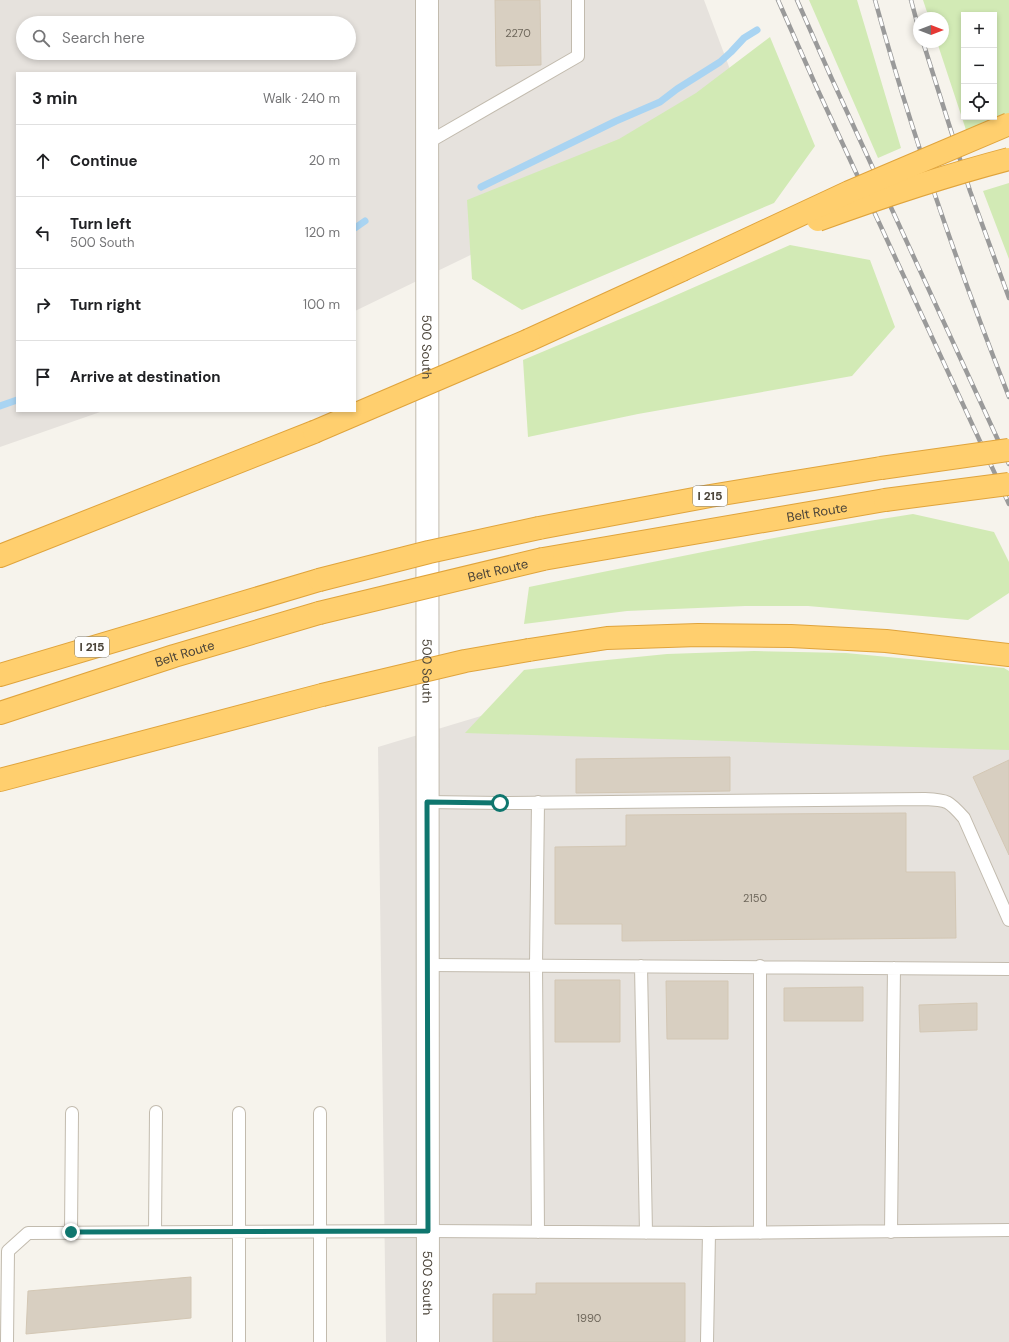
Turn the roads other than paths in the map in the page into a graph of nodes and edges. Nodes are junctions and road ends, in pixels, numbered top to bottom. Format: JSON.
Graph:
{"nodes":[{"id":1,"x":427,"y":0,"type":"edge"},
{"id":2,"x":578,"y":0,"type":"edge"},
{"id":3,"x":1009,"y":124,"type":"edge"},
{"id":4,"x":427,"y":143,"type":"junction"},
{"id":5,"x":1009,"y":159,"type":"edge"},
{"id":6,"x":682,"y":270,"type":"junction"},
{"id":7,"x":1009,"y":450,"type":"edge"},
{"id":8,"x":1009,"y":484,"type":"edge"},
{"id":9,"x":0,"y":556,"type":"edge"},
{"id":10,"x":1009,"y":655,"type":"edge"},
{"id":11,"x":0,"y":675,"type":"edge"},
{"id":12,"x":0,"y":713,"type":"edge"},
{"id":13,"x":0,"y":780,"type":"edge"},
{"id":14,"x":427,"y":802,"type":"junction"},
{"id":15,"x":538,"y":802,"type":"junction"},
{"id":16,"x":1009,"y":920,"type":"edge"},
{"id":17,"x":428,"y":965,"type":"junction"},
{"id":18,"x":536,"y":965,"type":"junction"},
{"id":19,"x":640,"y":966,"type":"junction"},
{"id":20,"x":760,"y":966,"type":"junction"},
{"id":21,"x":894,"y":968,"type":"junction"},
{"id":22,"x":1009,"y":969,"type":"edge"},
{"id":23,"x":156,"y":1112,"type":"dead end"},
{"id":24,"x":72,"y":1113,"type":"dead end"},
{"id":25,"x":239,"y":1113,"type":"dead end"},
{"id":26,"x":320,"y":1113,"type":"dead end"},
{"id":27,"x":1009,"y":1230,"type":"edge"},
{"id":28,"x":239,"y":1231,"type":"junction"},
{"id":29,"x":320,"y":1231,"type":"junction"},
{"id":30,"x":428,"y":1231,"type":"junction"},
{"id":31,"x":71,"y":1232,"type":"junction"},
{"id":32,"x":155,"y":1232,"type":"junction"},
{"id":33,"x":538,"y":1232,"type":"junction"},
{"id":34,"x":891,"y":1232,"type":"junction"},
{"id":35,"x":646,"y":1233,"type":"junction"},
{"id":36,"x":760,"y":1233,"type":"junction"},
{"id":37,"x":709,"y":1234,"type":"junction"},
{"id":38,"x":7,"y":1342,"type":"edge"},
{"id":39,"x":239,"y":1342,"type":"edge"},
{"id":40,"x":320,"y":1342,"type":"edge"},
{"id":41,"x":428,"y":1342,"type":"edge"},
{"id":42,"x":707,"y":1342,"type":"edge"}],
"edges":[{"from":1,"to":4,"type":"street","name":"500 South"},
{"from":2,"to":4,"type":"lane"},
{"from":3,"to":6,"type":"highway","bridge":true},
{"from":4,"to":14,"type":"street","name":"500 South"},
{"from":5,"to":6,"type":"highway","bridge":true},
{"from":6,"to":9,"type":"highway","bridge":true},
{"from":7,"to":11,"type":"highway","number":"I 215","bridge":true},
{"from":8,"to":12,"type":"highway","name":"Belt Route","bridge":true},
{"from":10,"to":13,"type":"highway","bridge":true},
{"from":14,"to":15,"type":"lane"},
{"from":14,"to":17,"type":"street","name":"500 South"},
{"from":15,"to":16,"type":"lane"},
{"from":15,"to":18,"type":"lane"},
{"from":17,"to":18,"type":"lane"},
{"from":17,"to":30,"type":"street","name":"500 South"},
{"from":18,"to":19,"type":"lane"},
{"from":18,"to":33,"type":"lane"},
{"from":19,"to":20,"type":"lane"},
{"from":19,"to":35,"type":"lane"},
{"from":20,"to":21,"type":"lane"},
{"from":20,"to":36,"type":"lane"},
{"from":21,"to":22,"type":"lane"},
{"from":21,"to":34,"type":"lane"},
{"from":23,"to":32,"type":"lane"},
{"from":24,"to":31,"type":"lane"},
{"from":25,"to":28,"type":"lane"},
{"from":26,"to":29,"type":"lane"},
{"from":27,"to":34,"type":"lane"},
{"from":28,"to":29,"type":"lane"},
{"from":28,"to":32,"type":"lane"},
{"from":28,"to":39,"type":"lane"},
{"from":29,"to":30,"type":"lane"},
{"from":29,"to":40,"type":"lane"},
{"from":30,"to":33,"type":"lane"},
{"from":30,"to":41,"type":"street","name":"500 South"},
{"from":31,"to":32,"type":"lane"},
{"from":31,"to":38,"type":"lane"},
{"from":33,"to":35,"type":"lane"},
{"from":34,"to":36,"type":"lane"},
{"from":35,"to":37,"type":"lane"},
{"from":36,"to":37,"type":"lane"},
{"from":37,"to":42,"type":"lane"}]}
